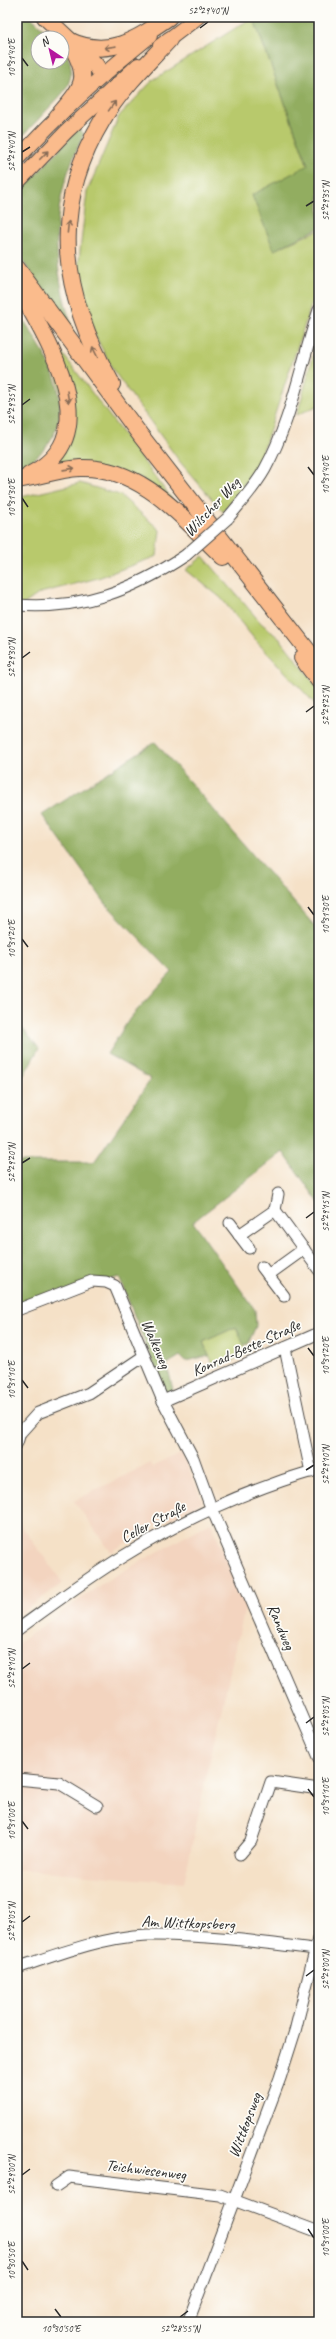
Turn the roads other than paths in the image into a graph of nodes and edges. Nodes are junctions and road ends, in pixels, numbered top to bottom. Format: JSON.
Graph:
{"nodes":[{"id":1,"x":45,"y":17,"type":"edge"},
{"id":2,"x":169,"y":17,"type":"edge"},
{"id":3,"x":173,"y":17,"type":"edge"},
{"id":4,"x":198,"y":17,"type":"edge"},
{"id":5,"x":58,"y":30,"type":"edge"},
{"id":6,"x":168,"y":40,"type":"junction"},
{"id":7,"x":70,"y":41,"type":"edge"},
{"id":8,"x":70,"y":42,"type":"edge"},
{"id":9,"x":70,"y":43,"type":"edge"},
{"id":10,"x":102,"y":76,"type":"junction"},
{"id":11,"x":97,"y":101,"type":"junction"},
{"id":12,"x":57,"y":117,"type":"junction"},
{"id":13,"x":17,"y":159,"type":"edge"},
{"id":14,"x":17,"y":183,"type":"edge"},
{"id":15,"x":17,"y":268,"type":"edge"},
{"id":16,"x":17,"y":285,"type":"edge"},
{"id":17,"x":319,"y":310,"type":"edge"},
{"id":18,"x":141,"y":436,"type":"junction"},
{"id":19,"x":17,"y":480,"type":"edge"},
{"id":20,"x":223,"y":557,"type":"junction"},
{"id":21,"x":17,"y":605,"type":"edge"},
{"id":22,"x":319,"y":664,"type":"edge"},
{"id":23,"x":319,"y":681,"type":"edge"},
{"id":24,"x":278,"y":1194,"type":"dead end"},
{"id":25,"x":275,"y":1210,"type":"junction"},
{"id":26,"x":230,"y":1223,"type":"dead end"},
{"id":27,"x":240,"y":1235,"type":"junction"},
{"id":28,"x":249,"y":1248,"type":"dead end"},
{"id":29,"x":304,"y":1249,"type":"junction"},
{"id":30,"x":319,"y":1270,"type":"edge"},
{"id":31,"x":284,"y":1296,"type":"dead end"},
{"id":32,"x":17,"y":1310,"type":"edge"},
{"id":33,"x":319,"y":1333,"type":"edge"},
{"id":34,"x":285,"y":1348,"type":"junction"},
{"id":35,"x":144,"y":1356,"type":"junction"},
{"id":36,"x":163,"y":1402,"type":"junction"},
{"id":37,"x":17,"y":1443,"type":"edge"},
{"id":38,"x":315,"y":1471,"type":"edge"},
{"id":39,"x":212,"y":1509,"type":"junction"},
{"id":40,"x":17,"y":1630,"type":"edge"},
{"id":41,"x":319,"y":1757,"type":"edge"},
{"id":42,"x":17,"y":1779,"type":"edge"},
{"id":43,"x":319,"y":1789,"type":"edge"},
{"id":44,"x":97,"y":1806,"type":"dead end"},
{"id":45,"x":240,"y":1854,"type":"dead end"},
{"id":46,"x":317,"y":1941,"type":"edge"},
{"id":47,"x":17,"y":1968,"type":"edge"},
{"id":48,"x":56,"y":2186,"type":"dead end"},
{"id":49,"x":234,"y":2200,"type":"junction"},
{"id":50,"x":319,"y":2232,"type":"edge"},
{"id":51,"x":188,"y":2322,"type":"edge"}],
"edges":[{"from":1,"to":5,"type":"highway"},
{"from":2,"to":7,"type":"highway","one_way":true},
{"from":3,"to":10,"type":"main road"},
{"from":4,"to":6,"type":"main road"},
{"from":6,"to":11,"type":"main road"},
{"from":18,"to":6,"type":"highway","one_way":true},
{"from":8,"to":10,"type":"highway"},
{"from":9,"to":12,"type":"highway"},
{"from":10,"to":11,"type":"main road"},
{"from":10,"to":12,"type":"main road"},
{"from":14,"to":11,"type":"main road","one_way":true},
{"from":12,"to":13,"type":"main road"},
{"from":15,"to":18,"type":"highway"},
{"from":16,"to":19,"type":"highway","one_way":true},
{"from":16,"to":20,"type":"highway"},
{"from":17,"to":21,"type":"street","name":"Wilscher Weg","bridge":true},
{"from":18,"to":22,"type":"highway"},
{"from":19,"to":20,"type":"highway","one_way":true},
{"from":20,"to":23,"type":"highway"},
{"from":24,"to":25,"type":"street"},
{"from":25,"to":27,"type":"street"},
{"from":25,"to":29,"type":"street"},
{"from":26,"to":27,"type":"street"},
{"from":27,"to":28,"type":"street"},
{"from":29,"to":30,"type":"street"},
{"from":29,"to":31,"type":"street"},
{"from":32,"to":35,"type":"street","name":"Walkeweg"},
{"from":33,"to":34,"type":"street","name":"Konrad-Beste-Straße"},
{"from":34,"to":36,"type":"street","name":"Konrad-Beste-Straße"},
{"from":34,"to":38,"type":"street"},
{"from":35,"to":36,"type":"street","name":"Walkeweg"},
{"from":35,"to":37,"type":"street"},
{"from":36,"to":39,"type":"street","name":"Walkeweg"},
{"from":38,"to":39,"type":"street","name":"Celler Straße"},
{"from":39,"to":40,"type":"street","name":"Celler Straße"},
{"from":39,"to":41,"type":"street","name":"Randweg"},
{"from":42,"to":44,"type":"street"},
{"from":43,"to":45,"type":"street"},
{"from":46,"to":47,"type":"street","name":"Am Wittkopsberg"},
{"from":46,"to":49,"type":"street","name":"Wittkopsweg"},
{"from":48,"to":49,"type":"street","name":"Teichwiesenweg"},
{"from":49,"to":50,"type":"street","name":"Teichwiesenweg"},
{"from":49,"to":51,"type":"street","name":"Wittkopsweg"}]}
